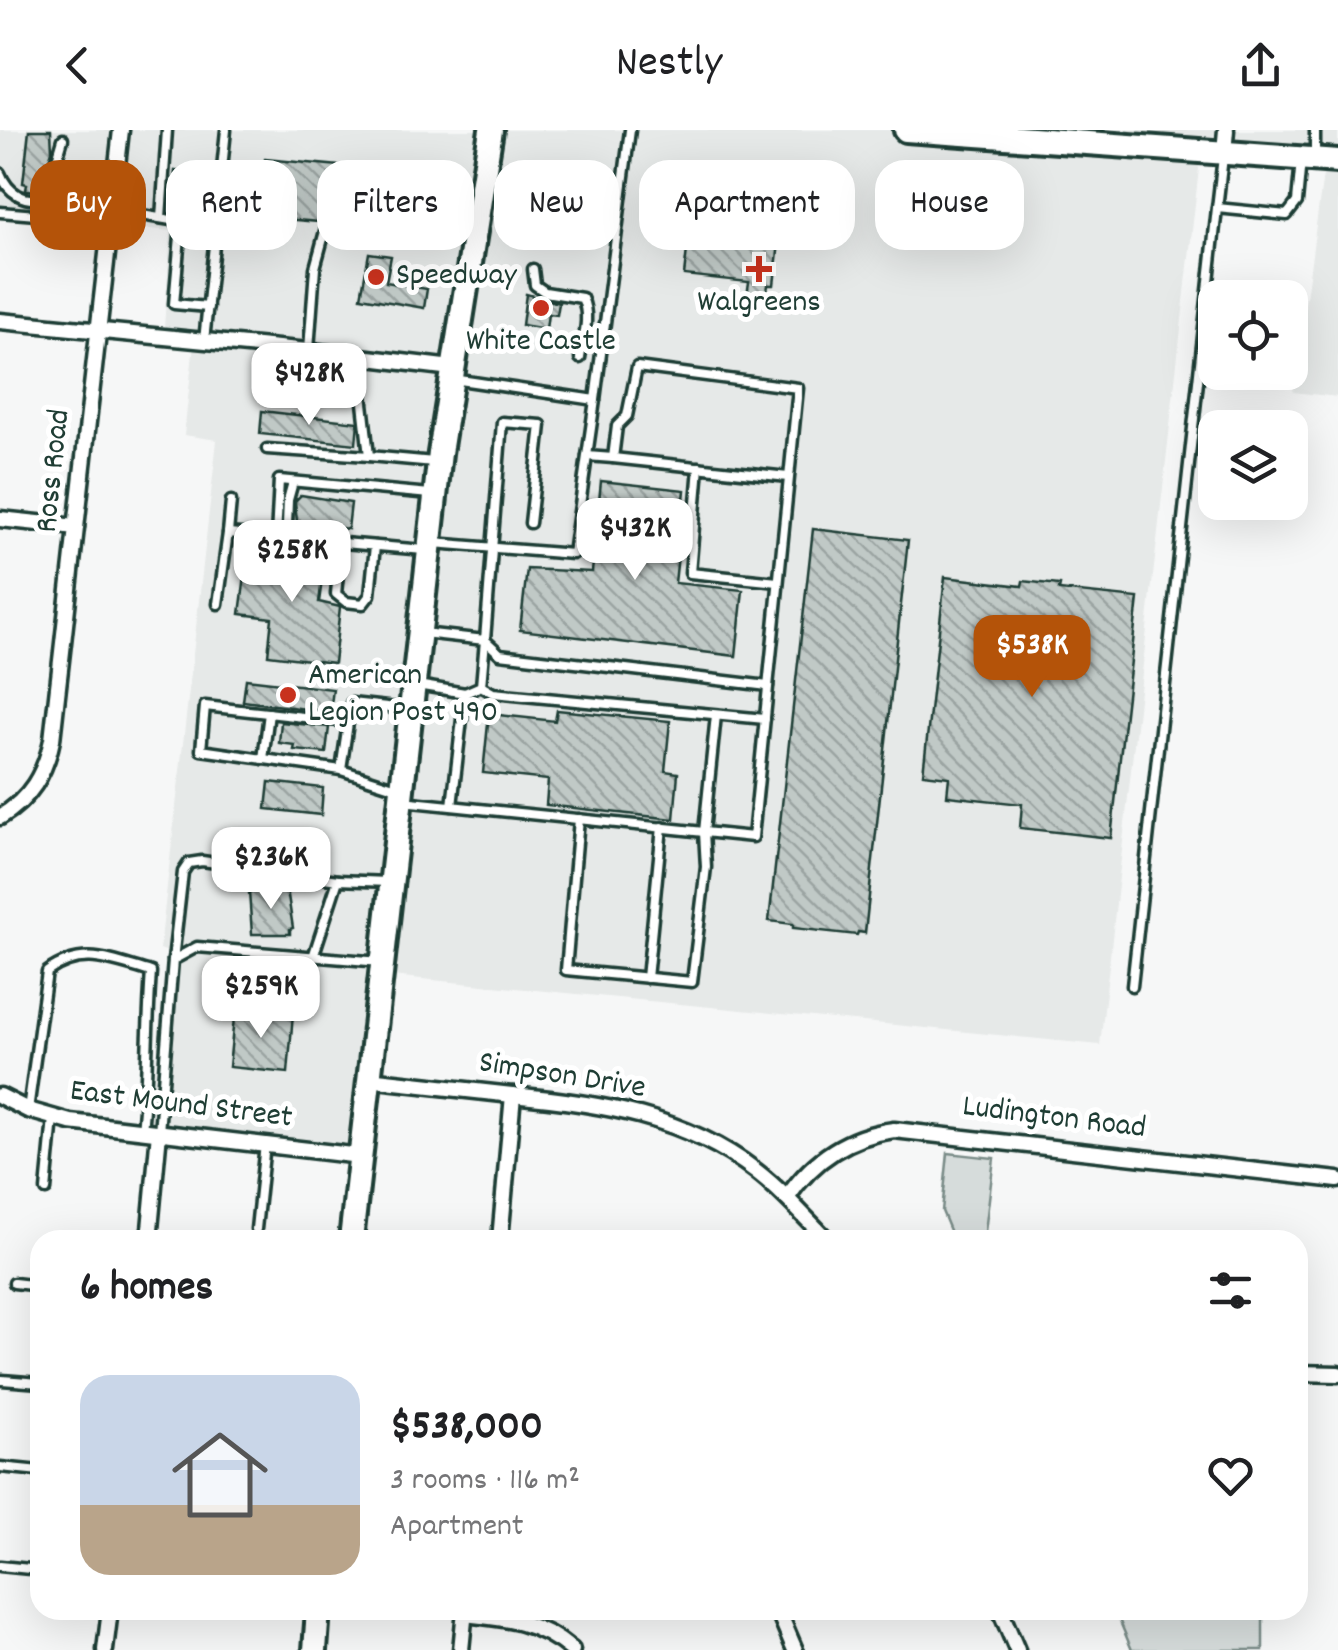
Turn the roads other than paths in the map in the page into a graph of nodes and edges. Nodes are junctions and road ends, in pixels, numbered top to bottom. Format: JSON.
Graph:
{"nodes":[{"id":1,"x":121,"y":130,"type":"edge"},
{"id":2,"x":167,"y":130,"type":"edge"},
{"id":3,"x":492,"y":130,"type":"edge"},
{"id":4,"x":630,"y":130,"type":"edge"},
{"id":5,"x":906,"y":130,"type":"edge"},
{"id":6,"x":1315,"y":130,"type":"edge"},
{"id":7,"x":226,"y":131,"type":"edge"},
{"id":8,"x":1084,"y":136,"type":"edge"},
{"id":9,"x":63,"y":139,"type":"dead end"},
{"id":10,"x":1225,"y":141,"type":"edge"},
{"id":11,"x":1318,"y":159,"type":"edge"},
{"id":12,"x":118,"y":160,"type":"edge"},
{"id":13,"x":0,"y":173,"type":"edge"},
{"id":14,"x":1217,"y":208,"type":"junction"},
{"id":15,"x":0,"y":212,"type":"edge"},
{"id":16,"x":30,"y":213,"type":"edge"},
{"id":17,"x":146,"y":217,"type":"edge"},
{"id":18,"x":161,"y":218,"type":"junction"},
{"id":19,"x":107,"y":250,"type":"edge"},
{"id":20,"x":320,"y":250,"type":"edge"},
{"id":21,"x":533,"y":269,"type":"dead end"},
{"id":22,"x":208,"y":307,"type":"junction"},
{"id":23,"x":0,"y":321,"type":"edge"},
{"id":24,"x":98,"y":330,"type":"junction"},
{"id":25,"x":204,"y":341,"type":"junction"},
{"id":26,"x":289,"y":349,"type":"junction"},
{"id":27,"x":309,"y":351,"type":"junction"},
{"id":28,"x":364,"y":357,"type":"junction"},
{"id":29,"x":580,"y":358,"type":"dead end"},
{"id":30,"x":451,"y":373,"type":"junction"},
{"id":31,"x":362,"y":394,"type":"junction"},
{"id":32,"x":595,"y":400,"type":"junction"},
{"id":33,"x":268,"y":449,"type":"dead end"},
{"id":34,"x":369,"y":456,"type":"junction"},
{"id":35,"x":587,"y":456,"type":"junction"},
{"id":36,"x":613,"y":458,"type":"junction"},
{"id":37,"x":439,"y":462,"type":"junction"},
{"id":38,"x":699,"y":467,"type":"junction"},
{"id":39,"x":788,"y":477,"type":"junction"},
{"id":40,"x":293,"y":482,"type":"junction"},
{"id":41,"x":435,"y":494,"type":"junction"},
{"id":42,"x":231,"y":500,"type":"dead end"},
{"id":43,"x":0,"y":518,"type":"edge"},
{"id":44,"x":530,"y":523,"type":"dead end"},
{"id":45,"x":76,"y":527,"type":"junction"},
{"id":46,"x":228,"y":533,"type":"junction"},
{"id":47,"x":276,"y":537,"type":"junction"},
{"id":48,"x":338,"y":543,"type":"junction"},
{"id":49,"x":376,"y":546,"type":"junction"},
{"id":50,"x":429,"y":546,"type":"junction"},
{"id":51,"x":491,"y":548,"type":"junction"},
{"id":52,"x":778,"y":582,"type":"junction"},
{"id":53,"x":218,"y":604,"type":"dead end"},
{"id":54,"x":419,"y":633,"type":"junction"},
{"id":55,"x":485,"y":640,"type":"junction"},
{"id":56,"x":413,"y":684,"type":"junction"},
{"id":57,"x":480,"y":686,"type":"junction"},
{"id":58,"x":768,"y":686,"type":"junction"},
{"id":59,"x":465,"y":693,"type":"junction"},
{"id":60,"x":410,"y":710,"type":"junction"},
{"id":61,"x":269,"y":713,"type":"junction"},
{"id":62,"x":716,"y":715,"type":"junction"},
{"id":63,"x":764,"y":720,"type":"junction"},
{"id":64,"x":348,"y":722,"type":"junction"},
{"id":65,"x":263,"y":759,"type":"junction"},
{"id":66,"x":341,"y":770,"type":"junction"},
{"id":67,"x":400,"y":795,"type":"junction"},
{"id":68,"x":452,"y":806,"type":"junction"},
{"id":69,"x":0,"y":817,"type":"edge"},
{"id":70,"x":579,"y":819,"type":"junction"},
{"id":71,"x":662,"y":827,"type":"junction"},
{"id":72,"x":704,"y":832,"type":"junction"},
{"id":73,"x":338,"y":880,"type":"junction"},
{"id":74,"x":390,"y":882,"type":"junction"},
{"id":75,"x":313,"y":957,"type":"junction"},
{"id":76,"x":173,"y":960,"type":"junction"},
{"id":77,"x":382,"y":962,"type":"junction"},
{"id":78,"x":647,"y":978,"type":"junction"},
{"id":79,"x":1132,"y":986,"type":"dead end"},
{"id":80,"x":368,"y":1079,"type":"junction"},
{"id":81,"x":514,"y":1095,"type":"junction"},
{"id":82,"x":0,"y":1096,"type":"edge"},
{"id":83,"x":28,"y":1110,"type":"junction"},
{"id":84,"x":54,"y":1118,"type":"junction"},
{"id":85,"x":142,"y":1130,"type":"junction"},
{"id":86,"x":159,"y":1132,"type":"junction"},
{"id":87,"x":265,"y":1144,"type":"junction"},
{"id":88,"x":360,"y":1156,"type":"junction"},
{"id":89,"x":1338,"y":1180,"type":"edge"},
{"id":90,"x":46,"y":1190,"type":"dead end"},
{"id":91,"x":788,"y":1198,"type":"junction"},
{"id":92,"x":256,"y":1229,"type":"dead end"},
{"id":93,"x":150,"y":1230,"type":"edge"},
{"id":94,"x":352,"y":1230,"type":"edge"},
{"id":95,"x":501,"y":1230,"type":"edge"},
{"id":96,"x":818,"y":1230,"type":"edge"},
{"id":97,"x":14,"y":1284,"type":"dead end"},
{"id":98,"x":30,"y":1285,"type":"edge"},
{"id":99,"x":1308,"y":1374,"type":"edge"},
{"id":100,"x":1338,"y":1374,"type":"edge"},
{"id":101,"x":2,"y":1380,"type":"edge"},
{"id":102,"x":30,"y":1382,"type":"edge"},
{"id":103,"x":0,"y":1467,"type":"edge"},
{"id":104,"x":30,"y":1470,"type":"edge"},
{"id":105,"x":0,"y":1566,"type":"edge"},
{"id":106,"x":30,"y":1569,"type":"edge"},
{"id":107,"x":109,"y":1620,"type":"edge"},
{"id":108,"x":317,"y":1620,"type":"edge"},
{"id":109,"x":464,"y":1620,"type":"edge"},
{"id":110,"x":515,"y":1620,"type":"edge"},
{"id":111,"x":782,"y":1620,"type":"edge"},
{"id":112,"x":1004,"y":1620,"type":"edge"},
{"id":113,"x":106,"y":1650,"type":"edge"},
{"id":114,"x":315,"y":1650,"type":"edge"},
{"id":115,"x":461,"y":1650,"type":"edge"},
{"id":116,"x":572,"y":1650,"type":"edge"},
{"id":117,"x":795,"y":1650,"type":"edge"},
{"id":118,"x":1017,"y":1650,"type":"edge"}],
"edges":[{"from":1,"to":12,"type":"street","name":"Ross Road"},
{"from":2,"to":18,"type":"lane"},
{"from":3,"to":30,"type":"main road"},
{"from":4,"to":32,"type":"lane"},
{"from":5,"to":8,"type":"main road"},
{"from":6,"to":11,"type":"lane"},
{"from":7,"to":22,"type":"lane"},
{"from":8,"to":10,"type":"main road"},
{"from":9,"to":13,"type":"lane"},
{"from":10,"to":11,"type":"main road"},
{"from":10,"to":14,"type":"lane"},
{"from":11,"to":14,"type":"lane"},
{"from":14,"to":79,"type":"lane"},
{"from":15,"to":16,"type":"lane"},
{"from":17,"to":18,"type":"lane"},
{"from":18,"to":22,"type":"lane"},
{"from":19,"to":24,"type":"street","name":"Ross Road"},
{"from":20,"to":27,"type":"lane"},
{"from":21,"to":29,"type":"lane"},
{"from":22,"to":25,"type":"lane"},
{"from":23,"to":24,"type":"street"},
{"from":24,"to":25,"type":"street"},
{"from":24,"to":45,"type":"street","name":"Ross Road"},
{"from":25,"to":26,"type":"street"},
{"from":26,"to":27,"type":"street"},
{"from":26,"to":31,"type":"lane"},
{"from":27,"to":28,"type":"street"},
{"from":28,"to":30,"type":"street"},
{"from":28,"to":31,"type":"lane"},
{"from":30,"to":32,"type":"lane"},
{"from":30,"to":37,"type":"main road"},
{"from":31,"to":34,"type":"lane"},
{"from":32,"to":35,"type":"lane"},
{"from":33,"to":34,"type":"lane"},
{"from":34,"to":37,"type":"lane"},
{"from":35,"to":36,"type":"lane"},
{"from":35,"to":51,"type":"lane"},
{"from":36,"to":38,"type":"lane"},
{"from":36,"to":39,"type":"lane"},
{"from":37,"to":41,"type":"main road"},
{"from":38,"to":39,"type":"lane"},
{"from":38,"to":52,"type":"lane"},
{"from":39,"to":52,"type":"lane"},
{"from":40,"to":41,"type":"lane"},
{"from":40,"to":47,"type":"lane"},
{"from":40,"to":48,"type":"lane"},
{"from":41,"to":50,"type":"main road"},
{"from":42,"to":46,"type":"lane"},
{"from":43,"to":45,"type":"street"},
{"from":44,"to":51,"type":"lane"},
{"from":45,"to":69,"type":"street","name":"Ross Road"},
{"from":46,"to":47,"type":"lane"},
{"from":46,"to":53,"type":"lane"},
{"from":47,"to":48,"type":"lane"},
{"from":48,"to":49,"type":"lane"},
{"from":48,"to":49,"type":"lane"},
{"from":49,"to":50,"type":"lane"},
{"from":50,"to":51,"type":"lane"},
{"from":50,"to":54,"type":"main road"},
{"from":51,"to":55,"type":"lane"},
{"from":52,"to":58,"type":"lane"},
{"from":54,"to":55,"type":"lane"},
{"from":54,"to":56,"type":"main road"},
{"from":55,"to":57,"type":"lane"},
{"from":55,"to":58,"type":"lane"},
{"from":56,"to":59,"type":"lane"},
{"from":56,"to":60,"type":"main road"},
{"from":57,"to":59,"type":"lane"},
{"from":57,"to":62,"type":"lane"},
{"from":58,"to":63,"type":"lane"},
{"from":59,"to":68,"type":"lane"},
{"from":60,"to":64,"type":"lane"},
{"from":60,"to":67,"type":"main road"},
{"from":61,"to":64,"type":"lane"},
{"from":61,"to":65,"type":"lane"},
{"from":61,"to":65,"type":"lane"},
{"from":62,"to":63,"type":"lane"},
{"from":62,"to":72,"type":"lane"},
{"from":63,"to":72,"type":"lane"},
{"from":64,"to":66,"type":"lane"},
{"from":65,"to":66,"type":"lane"},
{"from":66,"to":67,"type":"lane"},
{"from":67,"to":68,"type":"lane"},
{"from":67,"to":74,"type":"main road"},
{"from":68,"to":70,"type":"lane"},
{"from":70,"to":71,"type":"lane"},
{"from":70,"to":78,"type":"lane"},
{"from":71,"to":72,"type":"lane"},
{"from":71,"to":78,"type":"lane"},
{"from":72,"to":78,"type":"lane"},
{"from":73,"to":74,"type":"lane"},
{"from":73,"to":75,"type":"lane"},
{"from":73,"to":76,"type":"lane"},
{"from":74,"to":77,"type":"main road"},
{"from":75,"to":76,"type":"lane"},
{"from":75,"to":77,"type":"lane"},
{"from":76,"to":86,"type":"lane"},
{"from":77,"to":80,"type":"main road"},
{"from":80,"to":81,"type":"street","name":"Simpson Drive"},
{"from":80,"to":88,"type":"main road"},
{"from":81,"to":91,"type":"street","name":"Simpson Drive"},
{"from":81,"to":95,"type":"street"},
{"from":82,"to":83,"type":"street","name":"East Mound Street"},
{"from":83,"to":84,"type":"street","name":"East Mound Street"},
{"from":83,"to":85,"type":"lane"},
{"from":84,"to":85,"type":"street","name":"East Mound Street"},
{"from":84,"to":90,"type":"lane"},
{"from":85,"to":86,"type":"street","name":"East Mound Street"},
{"from":86,"to":87,"type":"street","name":"East Mound Street"},
{"from":86,"to":93,"type":"street"},
{"from":87,"to":88,"type":"street","name":"East Mound Street"},
{"from":87,"to":92,"type":"lane"},
{"from":88,"to":94,"type":"main road"},
{"from":89,"to":91,"type":"street","name":"Ludington Road"},
{"from":91,"to":96,"type":"street","name":"Simpson Drive"},
{"from":97,"to":98,"type":"lane"},
{"from":99,"to":100,"type":"street"},
{"from":101,"to":102,"type":"lane"},
{"from":103,"to":104,"type":"lane"},
{"from":105,"to":106,"type":"lane"},
{"from":107,"to":113,"type":"street"},
{"from":108,"to":114,"type":"main road"},
{"from":109,"to":115,"type":"street"},
{"from":110,"to":116,"type":"street"},
{"from":111,"to":117,"type":"street"},
{"from":112,"to":118,"type":"street"}]}
